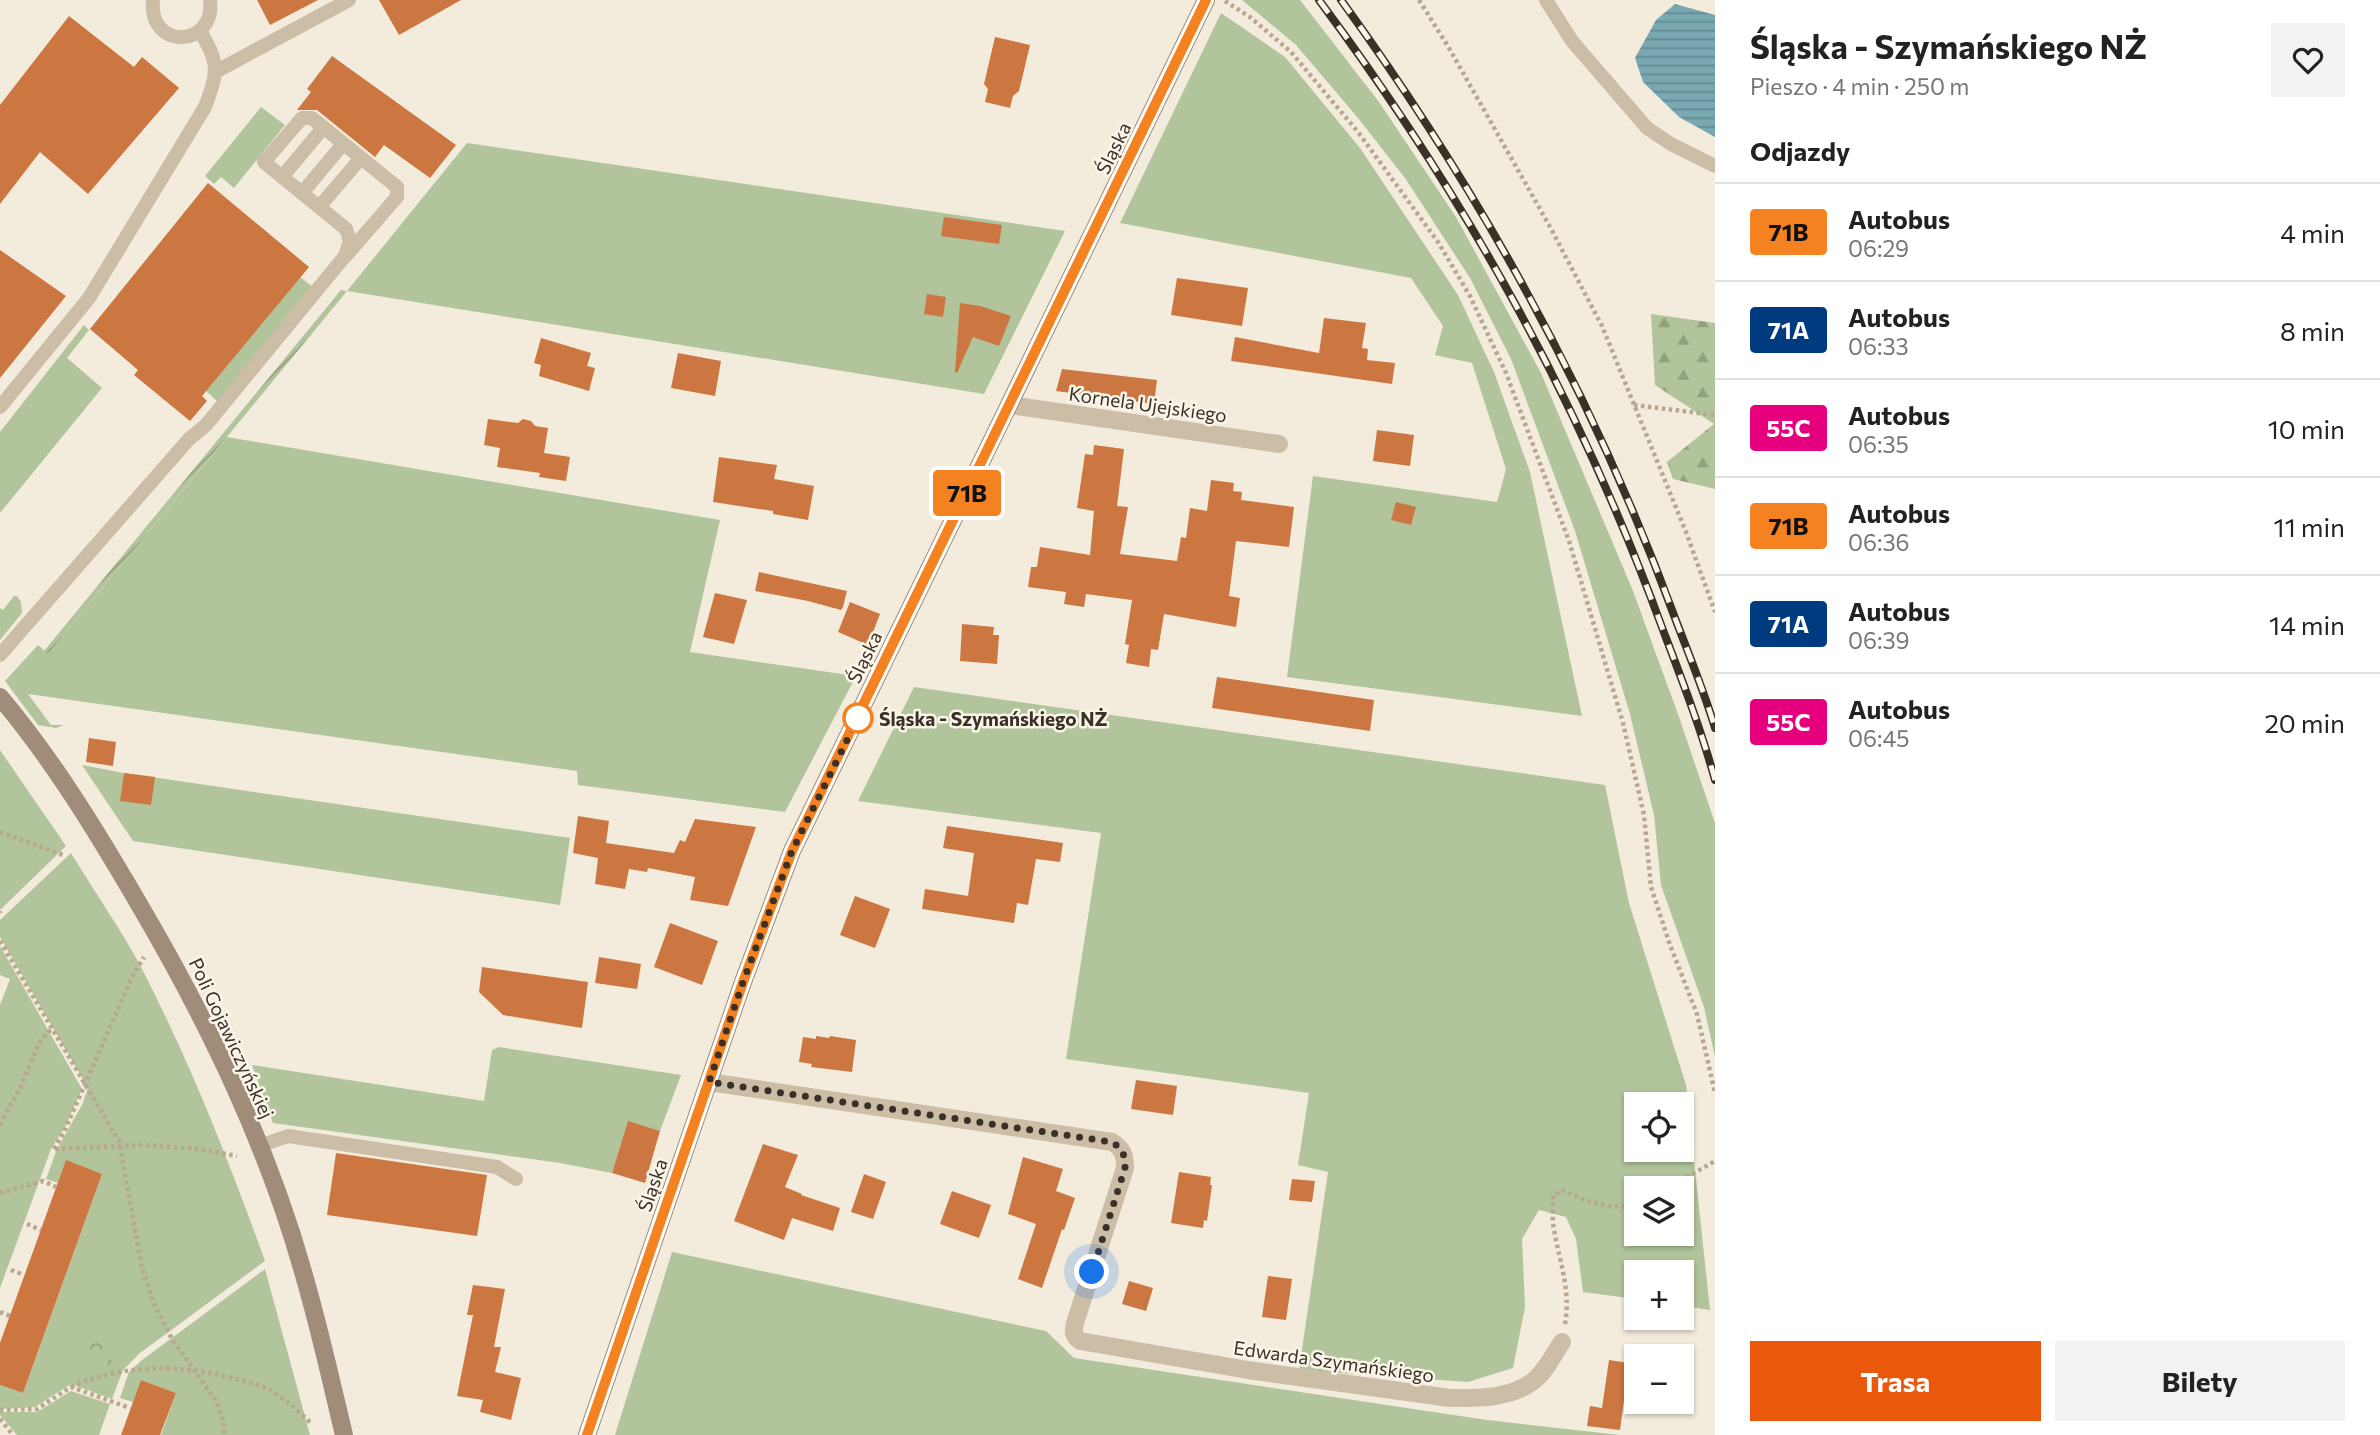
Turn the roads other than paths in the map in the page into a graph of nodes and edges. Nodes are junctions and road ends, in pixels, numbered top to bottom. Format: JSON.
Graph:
{"nodes":[{"id":1,"x":153,"y":0,"type":"edge"},
{"id":2,"x":210,"y":0,"type":"edge"},
{"id":3,"x":349,"y":0,"type":"edge"},
{"id":4,"x":1206,"y":0,"type":"edge"},
{"id":5,"x":1546,"y":0,"type":"edge"},
{"id":6,"x":200,"y":31,"type":"junction"},
{"id":7,"x":215,"y":72,"type":"junction"},
{"id":8,"x":323,"y":128,"type":"junction"},
{"id":9,"x":343,"y":144,"type":"junction"},
{"id":10,"x":361,"y":158,"type":"junction"},
{"id":11,"x":1715,"y":166,"type":"edge"},
{"id":12,"x":282,"y":177,"type":"junction"},
{"id":13,"x":302,"y":193,"type":"junction"},
{"id":14,"x":319,"y":207,"type":"junction"},
{"id":15,"x":344,"y":258,"type":"junction"},
{"id":16,"x":1010,"y":405,"type":"junction"},
{"id":17,"x":0,"y":407,"type":"edge"},
{"id":18,"x":1279,"y":444,"type":"dead end"},
{"id":19,"x":0,"y":654,"type":"edge"},
{"id":20,"x":4,"y":708,"type":"edge"},
{"id":21,"x":709,"y":1082,"type":"junction"},
{"id":22,"x":259,"y":1146,"type":"junction"},
{"id":23,"x":516,"y":1179,"type":"dead end"},
{"id":24,"x":1562,"y":1342,"type":"road end"},
{"id":25,"x":344,"y":1435,"type":"edge"},
{"id":26,"x":587,"y":1435,"type":"edge"}],
"edges":[{"from":1,"to":6,"type":"lane"},
{"from":2,"to":6,"type":"lane"},
{"from":3,"to":7,"type":"lane"},
{"from":4,"to":16,"type":"street","name":"Śląska"},
{"from":5,"to":11,"type":"lane"},
{"from":6,"to":7,"type":"lane"},
{"from":7,"to":17,"type":"lane"},
{"from":8,"to":9,"type":"lane"},
{"from":8,"to":12,"type":"lane"},
{"from":8,"to":12,"type":"lane"},
{"from":9,"to":10,"type":"lane"},
{"from":9,"to":13,"type":"lane"},
{"from":10,"to":14,"type":"lane"},
{"from":10,"to":15,"type":"lane"},
{"from":12,"to":13,"type":"lane"},
{"from":13,"to":14,"type":"lane"},
{"from":14,"to":15,"type":"lane"},
{"from":15,"to":19,"type":"lane"},
{"from":16,"to":18,"type":"street","name":"Kornela Ujejskiego"},
{"from":16,"to":21,"type":"street","name":"Śląska"},
{"from":20,"to":22,"type":"street","name":"Poli Gojawiczyńskiej"},
{"from":21,"to":24,"type":"street","name":"Edwarda Szymańskiego"},
{"from":21,"to":26,"type":"street","name":"Śląska"},
{"from":22,"to":23,"type":"lane"},
{"from":22,"to":25,"type":"street","name":"Poli Gojawiczyńskiej"}]}
